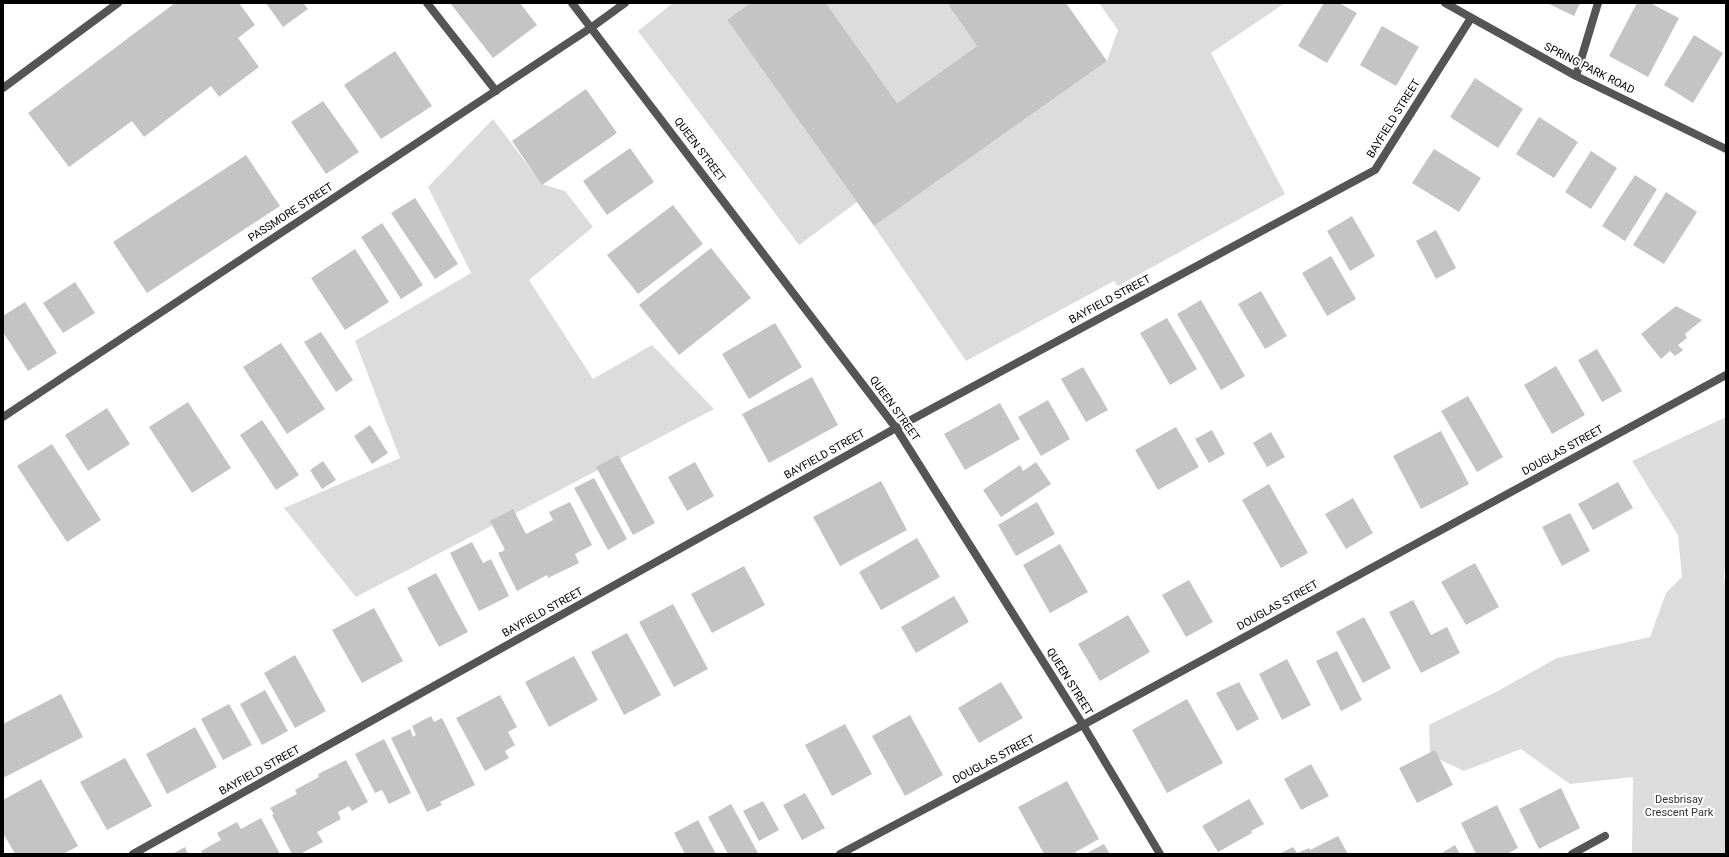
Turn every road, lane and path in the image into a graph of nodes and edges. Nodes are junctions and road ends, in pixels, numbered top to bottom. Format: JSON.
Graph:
{"nodes":[{"id":1,"x":118,"y":3,"type":"edge"},
{"id":2,"x":427,"y":3,"type":"edge"},
{"id":3,"x":572,"y":3,"type":"edge"},
{"id":4,"x":625,"y":3,"type":"edge"},
{"id":5,"x":1445,"y":3,"type":"edge"},
{"id":6,"x":1598,"y":3,"type":"edge"},
{"id":7,"x":1471,"y":18,"type":"junction"},
{"id":8,"x":592,"y":27,"type":"junction"},
{"id":9,"x":1576,"y":76,"type":"junction"},
{"id":10,"x":3,"y":88,"type":"edge"},
{"id":11,"x":496,"y":91,"type":"junction"},
{"id":12,"x":1726,"y":149,"type":"edge"},
{"id":13,"x":1726,"y":375,"type":"edge"},
{"id":14,"x":3,"y":417,"type":"edge"},
{"id":15,"x":896,"y":428,"type":"junction"},
{"id":16,"x":1083,"y":725,"type":"junction"},
{"id":17,"x":1605,"y":836,"type":"dead end"},
{"id":18,"x":133,"y":854,"type":"edge"},
{"id":19,"x":840,"y":854,"type":"edge"},
{"id":20,"x":1160,"y":854,"type":"edge"},
{"id":21,"x":1572,"y":854,"type":"edge"}],
"edges":[{"from":1,"to":10,"type":"street"},
{"from":2,"to":11,"type":"street"},
{"from":3,"to":8,"type":"street","name":"QUEEN STREET"},
{"from":4,"to":8,"type":"street","name":"PASSMORE STREET"},
{"from":5,"to":7,"type":"street","name":"SPRING PARK ROAD"},
{"from":6,"to":9,"type":"street"},
{"from":7,"to":9,"type":"street","name":"SPRING PARK ROAD"},
{"from":7,"to":15,"type":"street","name":"BAYFIELD STREET"},
{"from":8,"to":11,"type":"street","name":"PASSMORE STREET"},
{"from":8,"to":15,"type":"street","name":"QUEEN STREET"},
{"from":9,"to":12,"type":"street","name":"SPRING PARK ROAD"},
{"from":11,"to":14,"type":"street","name":"PASSMORE STREET"},
{"from":13,"to":16,"type":"street","name":"DOUGLAS STREET"},
{"from":15,"to":16,"type":"street","name":"QUEEN STREET"},
{"from":15,"to":18,"type":"street","name":"BAYFIELD STREET"},
{"from":16,"to":19,"type":"street","name":"DOUGLAS STREET"},
{"from":16,"to":20,"type":"street","name":"QUEEN STREET"},
{"from":17,"to":21,"type":"street"}]}
